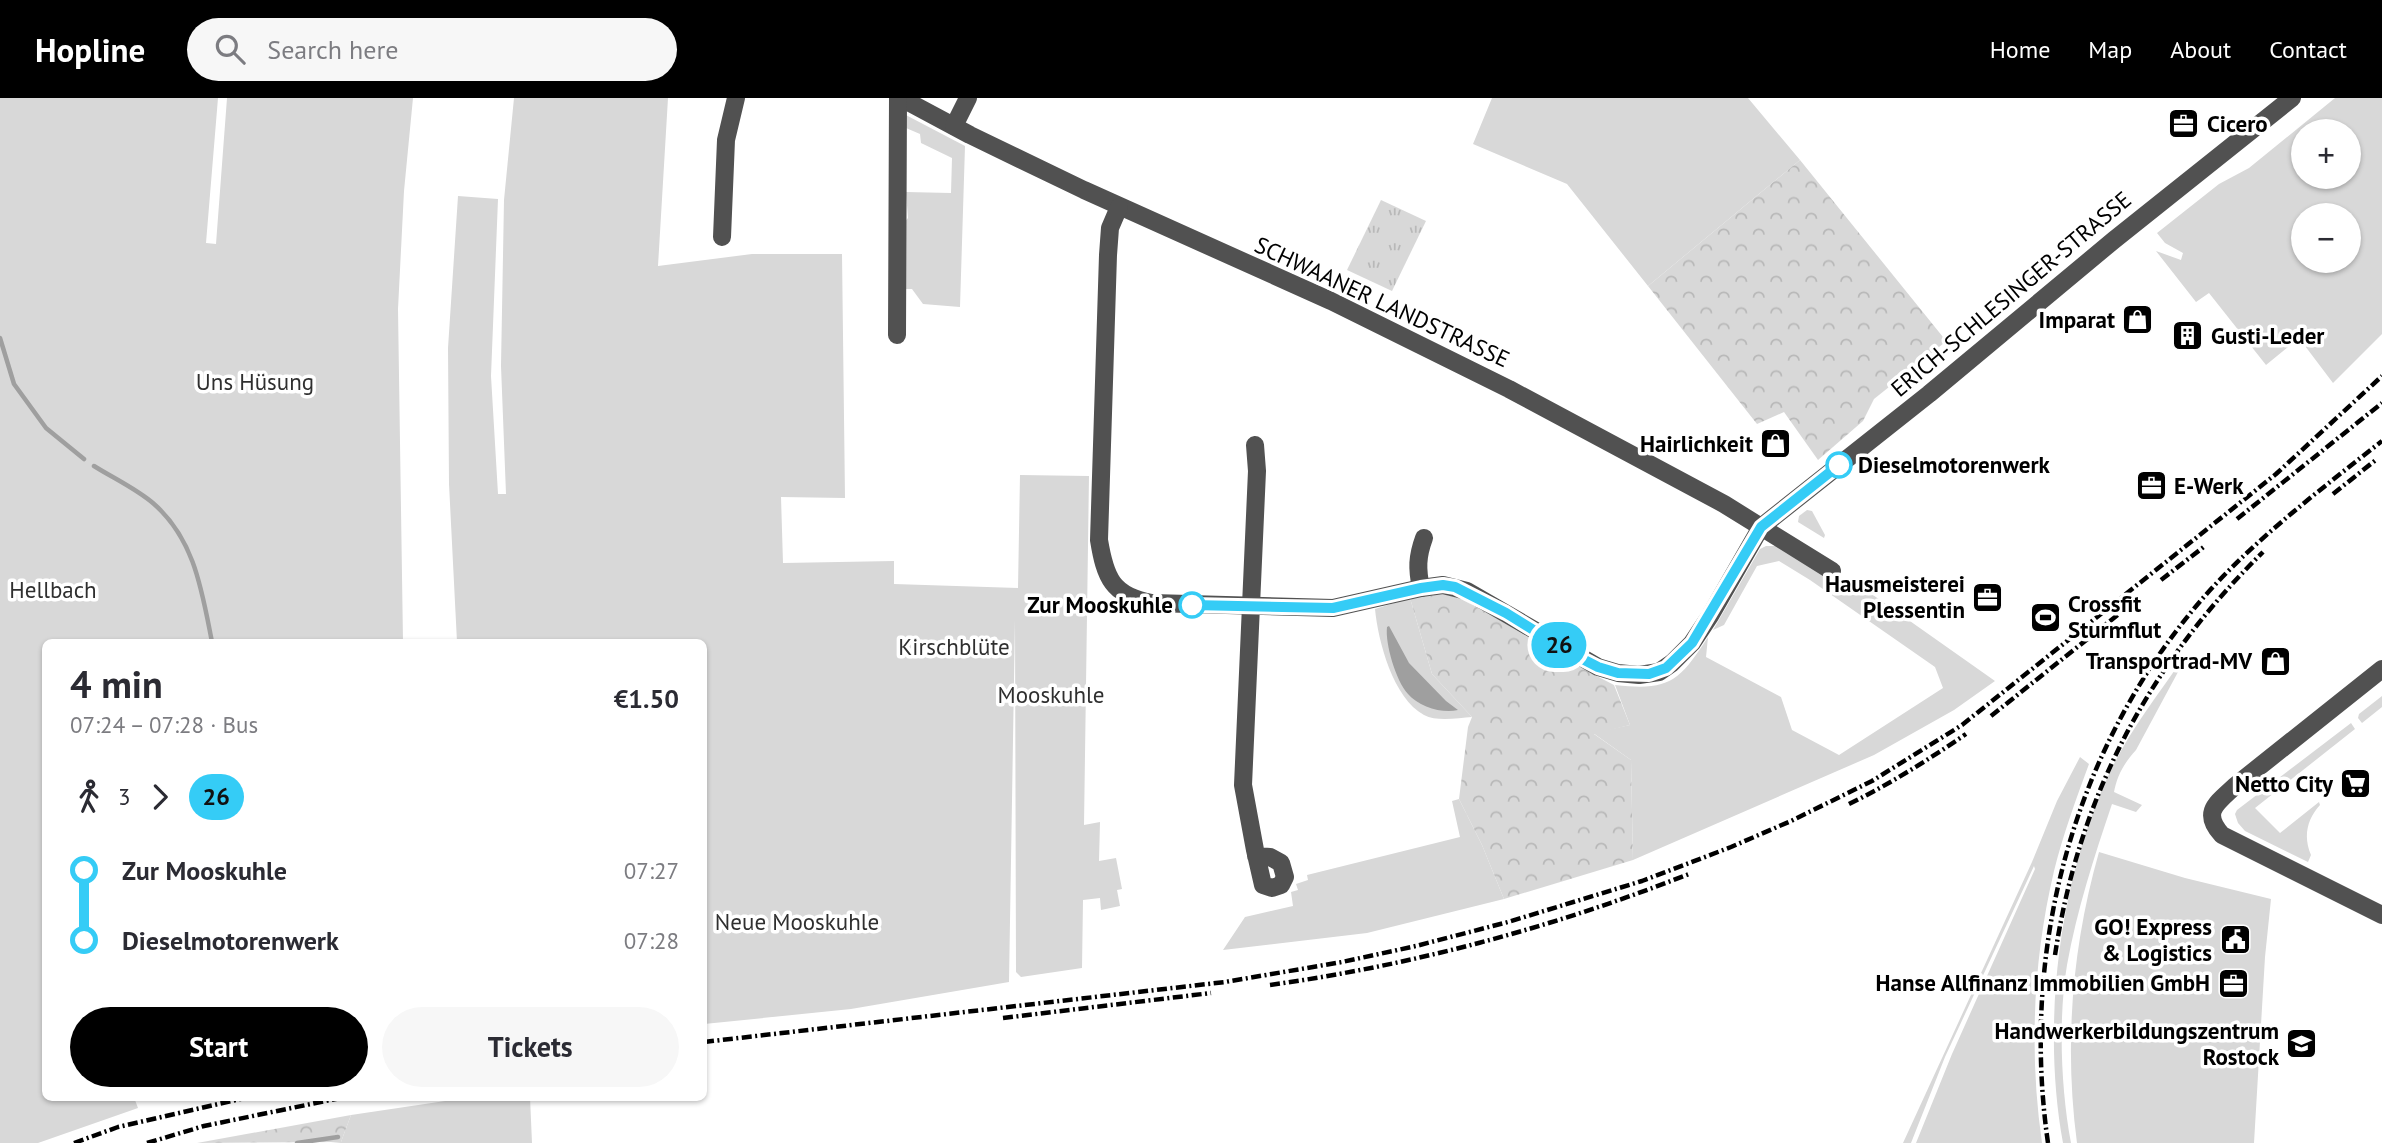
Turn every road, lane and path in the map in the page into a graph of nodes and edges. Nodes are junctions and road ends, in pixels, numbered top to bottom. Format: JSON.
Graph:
{"nodes":[{"id":1,"x":736,"y":98,"type":"edge"},
{"id":2,"x":899,"y":98,"type":"edge"},
{"id":3,"x":968,"y":98,"type":"edge"},
{"id":4,"x":2292,"y":98,"type":"edge"},
{"id":5,"x":954,"y":126,"type":"junction"},
{"id":6,"x":1119,"y":207,"type":"junction"},
{"id":7,"x":722,"y":237,"type":"dead end"},
{"id":8,"x":897,"y":335,"type":"dead end"},
{"id":9,"x":1255,"y":445,"type":"dead end"},
{"id":10,"x":1761,"y":527,"type":"junction"},
{"id":11,"x":1424,"y":538,"type":"dead end"},
{"id":12,"x":1832,"y":571,"type":"dead end"},
{"id":13,"x":1421,"y":588,"type":"junction"},
{"id":14,"x":1251,"y":606,"type":"junction"},
{"id":15,"x":2382,"y":669,"type":"edge"},
{"id":16,"x":1256,"y":856,"type":"dead end"},
{"id":17,"x":2382,"y":915,"type":"edge"}],
"edges":[{"from":1,"to":7,"type":"street"},
{"from":2,"to":5,"type":"street","name":"SCHWAANER LANDSTRASSE"},
{"from":2,"to":8,"type":"street","name":"SCHWAANER LANDSTRASSE"},
{"from":3,"to":5,"type":"street"},
{"from":4,"to":10,"type":"street","name":"ERICH-SCHLESINGER-STRASSE"},
{"from":5,"to":6,"type":"street","name":"SCHWAANER LANDSTRASSE"},
{"from":6,"to":10,"type":"street","name":"SCHWAANER LANDSTRASSE"},
{"from":6,"to":14,"type":"street"},
{"from":9,"to":14,"type":"street"},
{"from":10,"to":12,"type":"street","name":"SCHWAANER LANDSTRASSE"},
{"from":10,"to":13,"type":"street"},
{"from":11,"to":13,"type":"street"},
{"from":13,"to":14,"type":"street"},
{"from":14,"to":16,"type":"street"},
{"from":15,"to":17,"type":"street"}]}
